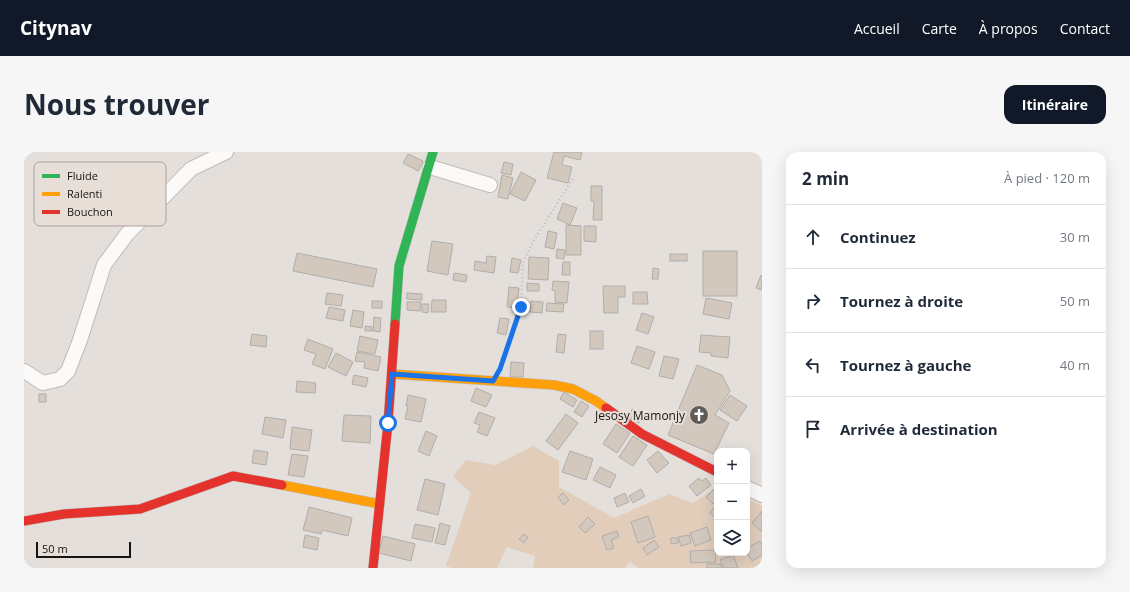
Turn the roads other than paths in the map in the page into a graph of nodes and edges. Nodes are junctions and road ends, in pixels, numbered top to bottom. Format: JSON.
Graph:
{"nodes":[{"id":1,"x":226,"y":152,"type":"edge"},
{"id":2,"x":433,"y":152,"type":"edge"},
{"id":3,"x":430,"y":167,"type":"junction"},
{"id":4,"x":490,"y":185,"type":"dead end"},
{"id":5,"x":166,"y":194,"type":"edge"},
{"id":6,"x":135,"y":226,"type":"edge"},
{"id":7,"x":24,"y":371,"type":"edge"},
{"id":8,"x":392,"y":374,"type":"junction"},
{"id":9,"x":714,"y":470,"type":"edge"},
{"id":10,"x":750,"y":489,"type":"edge"},
{"id":11,"x":762,"y":495,"type":"edge"},
{"id":12,"x":380,"y":504,"type":"junction"},
{"id":13,"x":24,"y":521,"type":"edge"},
{"id":14,"x":373,"y":568,"type":"edge"}],
"edges":[{"from":1,"to":5,"type":"street"},
{"from":2,"to":3,"type":"street"},
{"from":3,"to":4,"type":"street"},
{"from":3,"to":8,"type":"street"},
{"from":6,"to":7,"type":"street"},
{"from":8,"to":9,"type":"street"},
{"from":8,"to":12,"type":"street"},
{"from":10,"to":11,"type":"street"},
{"from":12,"to":13,"type":"street"},
{"from":12,"to":14,"type":"street"}]}
